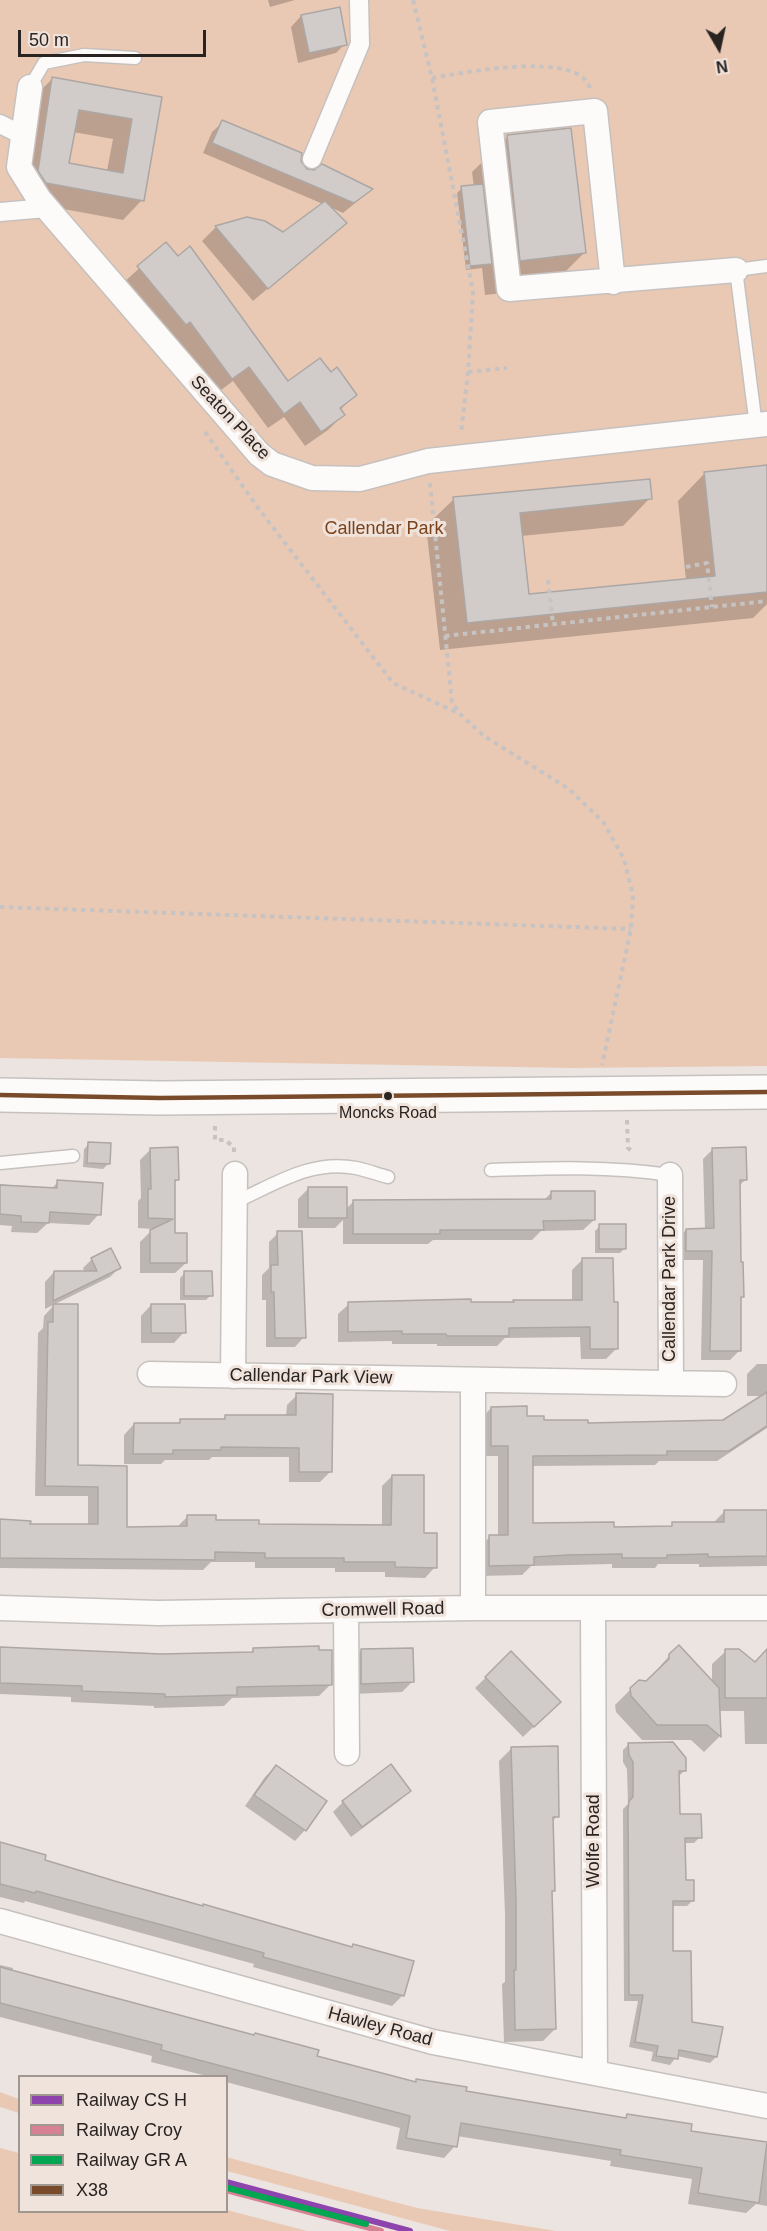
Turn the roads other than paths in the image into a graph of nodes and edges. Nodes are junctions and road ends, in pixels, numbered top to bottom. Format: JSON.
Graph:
{"nodes":[{"id":1,"x":359,"y":0,"type":"edge"},
{"id":2,"x":135,"y":58,"type":"dead end"},
{"id":3,"x":30,"y":87,"type":"joint"},
{"id":4,"x":0,"y":124,"type":"edge"},
{"id":5,"x":22,"y":135,"type":"junction"},
{"id":6,"x":312,"y":159,"type":"dead end"},
{"id":7,"x":46,"y":208,"type":"junction"},
{"id":8,"x":0,"y":212,"type":"edge"},
{"id":9,"x":767,"y":266,"type":"edge"},
{"id":10,"x":736,"y":270,"type":"junction"},
{"id":11,"x":613,"y":282,"type":"junction"},
{"id":12,"x":762,"y":425,"type":"edge"},
{"id":13,"x":767,"y":1092,"type":"edge"},
{"id":14,"x":0,"y":1095,"type":"edge"},
{"id":15,"x":73,"y":1156,"type":"dead end"},
{"id":16,"x":0,"y":1163,"type":"edge"},
{"id":17,"x":491,"y":1170,"type":"dead end"},
{"id":18,"x":235,"y":1174,"type":"road end"},
{"id":19,"x":670,"y":1175,"type":"joint"},
{"id":20,"x":388,"y":1177,"type":"dead end"},
{"id":21,"x":235,"y":1202,"type":"junction"},
{"id":22,"x":150,"y":1374,"type":"dead end"},
{"id":23,"x":234,"y":1376,"type":"junction"},
{"id":24,"x":473,"y":1380,"type":"junction"},
{"id":25,"x":671,"y":1383,"type":"junction"},
{"id":26,"x":724,"y":1384,"type":"dead end"},
{"id":27,"x":0,"y":1608,"type":"edge"},
{"id":28,"x":473,"y":1608,"type":"junction"},
{"id":29,"x":767,"y":1608,"type":"edge"},
{"id":30,"x":593,"y":1609,"type":"junction"},
{"id":31,"x":346,"y":1610,"type":"junction"},
{"id":32,"x":347,"y":1753,"type":"dead end"},
{"id":33,"x":0,"y":1921,"type":"edge"},
{"id":34,"x":595,"y":2073,"type":"junction"},
{"id":35,"x":767,"y":2106,"type":"edge"}],
"edges":[{"from":1,"to":6,"type":"street"},
{"from":2,"to":3,"type":"lane"},
{"from":3,"to":5,"type":"street","name":"Seaton Place"},
{"from":4,"to":5,"type":"street"},
{"from":5,"to":7,"type":"street","name":"Seaton Place"},
{"from":7,"to":8,"type":"street"},
{"from":7,"to":12,"type":"street","name":"Seaton Place"},
{"from":9,"to":10,"type":"lane"},
{"from":10,"to":11,"type":"street"},
{"from":10,"to":12,"type":"lane","name":"Seaton Place"},
{"from":11,"to":11,"type":"street"},
{"from":13,"to":14,"type":"main road"},
{"from":15,"to":16,"type":"lane"},
{"from":17,"to":19,"type":"lane"},
{"from":18,"to":21,"type":"street"},
{"from":19,"to":25,"type":"street","name":"Callendar Park Drive"},
{"from":20,"to":21,"type":"lane"},
{"from":21,"to":23,"type":"street"},
{"from":22,"to":23,"type":"street","name":"Callendar Park View"},
{"from":23,"to":24,"type":"street","name":"Callendar Park View"},
{"from":24,"to":25,"type":"street","name":"Callendar Park View"},
{"from":24,"to":28,"type":"street"},
{"from":25,"to":26,"type":"street","name":"Callendar Park View"},
{"from":27,"to":31,"type":"street","name":"Cromwell Road"},
{"from":28,"to":30,"type":"street","name":"Cromwell Road"},
{"from":28,"to":31,"type":"street","name":"Cromwell Road"},
{"from":29,"to":30,"type":"street","name":"Cromwell Road"},
{"from":30,"to":34,"type":"street","name":"Wolfe Road"},
{"from":31,"to":32,"type":"street"},
{"from":33,"to":34,"type":"street","name":"Hawley Road"},
{"from":34,"to":35,"type":"street","name":"Hawley Road"}]}
